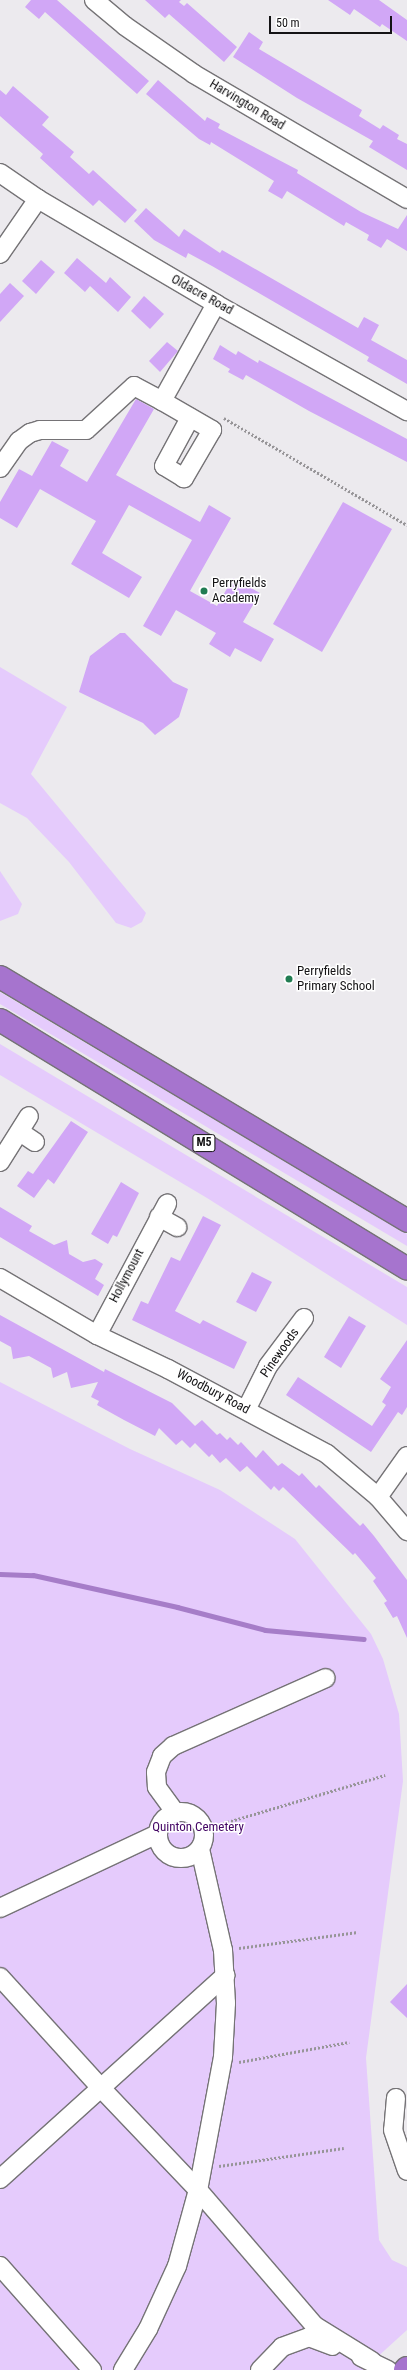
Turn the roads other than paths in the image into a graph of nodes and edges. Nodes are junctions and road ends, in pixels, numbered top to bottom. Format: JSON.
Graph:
{"nodes":[{"id":1,"x":94,"y":0,"type":"edge"},
{"id":2,"x":0,"y":173,"type":"edge"},
{"id":3,"x":407,"y":199,"type":"edge"},
{"id":4,"x":38,"y":200,"type":"junction"},
{"id":5,"x":0,"y":254,"type":"edge"},
{"id":6,"x":216,"y":304,"type":"junction"},
{"id":7,"x":162,"y":401,"type":"junction"},
{"id":8,"x":407,"y":411,"type":"edge"},
{"id":9,"x":190,"y":418,"type":"dead end"},
{"id":10,"x":0,"y":468,"type":"edge"},
{"id":11,"x":0,"y":977,"type":"edge"},
{"id":12,"x":0,"y":1020,"type":"edge"},
{"id":13,"x":29,"y":1116,"type":"dead end"},
{"id":14,"x":20,"y":1132,"type":"junction"},
{"id":15,"x":35,"y":1142,"type":"dead end"},
{"id":16,"x":0,"y":1162,"type":"edge"},
{"id":17,"x":407,"y":1221,"type":"edge"},
{"id":18,"x":177,"y":1227,"type":"dead end"},
{"id":19,"x":407,"y":1268,"type":"edge"},
{"id":20,"x":0,"y":1278,"type":"edge"},
{"id":21,"x":304,"y":1318,"type":"dead end"},
{"id":22,"x":97,"y":1335,"type":"junction"},
{"id":23,"x":246,"y":1410,"type":"junction"},
{"id":24,"x":407,"y":1456,"type":"edge"},
{"id":25,"x":378,"y":1497,"type":"junction"},
{"id":26,"x":407,"y":1531,"type":"edge"},
{"id":27,"x":326,"y":1678,"type":"dead end"},
{"id":28,"x":175,"y":1812,"type":"junction"},
{"id":29,"x":157,"y":1834,"type":"junction"},
{"id":30,"x":200,"y":1849,"type":"junction"},
{"id":31,"x":0,"y":1908,"type":"edge"},
{"id":32,"x":226,"y":1975,"type":"junction"},
{"id":33,"x":0,"y":1977,"type":"edge"},
{"id":34,"x":100,"y":2087,"type":"junction"},
{"id":35,"x":396,"y":2098,"type":"dead end"},
{"id":36,"x":407,"y":2171,"type":"edge"},
{"id":37,"x":0,"y":2179,"type":"edge"},
{"id":38,"x":198,"y":2190,"type":"junction"},
{"id":39,"x":0,"y":2266,"type":"edge"},
{"id":40,"x":372,"y":2361,"type":"junction"},
{"id":41,"x":92,"y":2370,"type":"edge"},
{"id":42,"x":123,"y":2370,"type":"edge"},
{"id":43,"x":260,"y":2370,"type":"edge"},
{"id":44,"x":388,"y":2370,"type":"edge"}],
"edges":[{"from":1,"to":3,"type":"street","name":"Harvington Road"},
{"from":2,"to":4,"type":"street","name":"Oldacre Road"},
{"from":4,"to":5,"type":"street"},
{"from":4,"to":6,"type":"street","name":"Oldacre Road"},
{"from":6,"to":7,"type":"street"},
{"from":6,"to":8,"type":"street","name":"Oldacre Road"},
{"from":7,"to":9,"type":"street"},
{"from":7,"to":10,"type":"street"},
{"from":11,"to":17,"type":"highway"},
{"from":12,"to":19,"type":"highway","number":"M5"},
{"from":13,"to":14,"type":"street"},
{"from":14,"to":15,"type":"street"},
{"from":14,"to":16,"type":"street"},
{"from":18,"to":22,"type":"street","name":"Hollymount"},
{"from":20,"to":22,"type":"street","name":"Woodbury Road"},
{"from":21,"to":23,"type":"street","name":"Pinewoods"},
{"from":22,"to":23,"type":"street","name":"Woodbury Road"},
{"from":23,"to":25,"type":"street","name":"Woodbury Road"},
{"from":24,"to":25,"type":"street"},
{"from":25,"to":26,"type":"street","name":"Woodbury Road"},
{"from":27,"to":28,"type":"street"},
{"from":28,"to":29,"type":"street"},
{"from":28,"to":30,"type":"street"},
{"from":29,"to":30,"type":"street"},
{"from":29,"to":31,"type":"street"},
{"from":30,"to":32,"type":"street"},
{"from":32,"to":34,"type":"street"},
{"from":32,"to":38,"type":"street"},
{"from":33,"to":34,"type":"street"},
{"from":34,"to":37,"type":"street"},
{"from":34,"to":38,"type":"street"},
{"from":35,"to":36,"type":"street"},
{"from":38,"to":40,"type":"street"},
{"from":38,"to":42,"type":"street"},
{"from":39,"to":41,"type":"street"},
{"from":40,"to":43,"type":"street"},
{"from":40,"to":44,"type":"street"}]}
